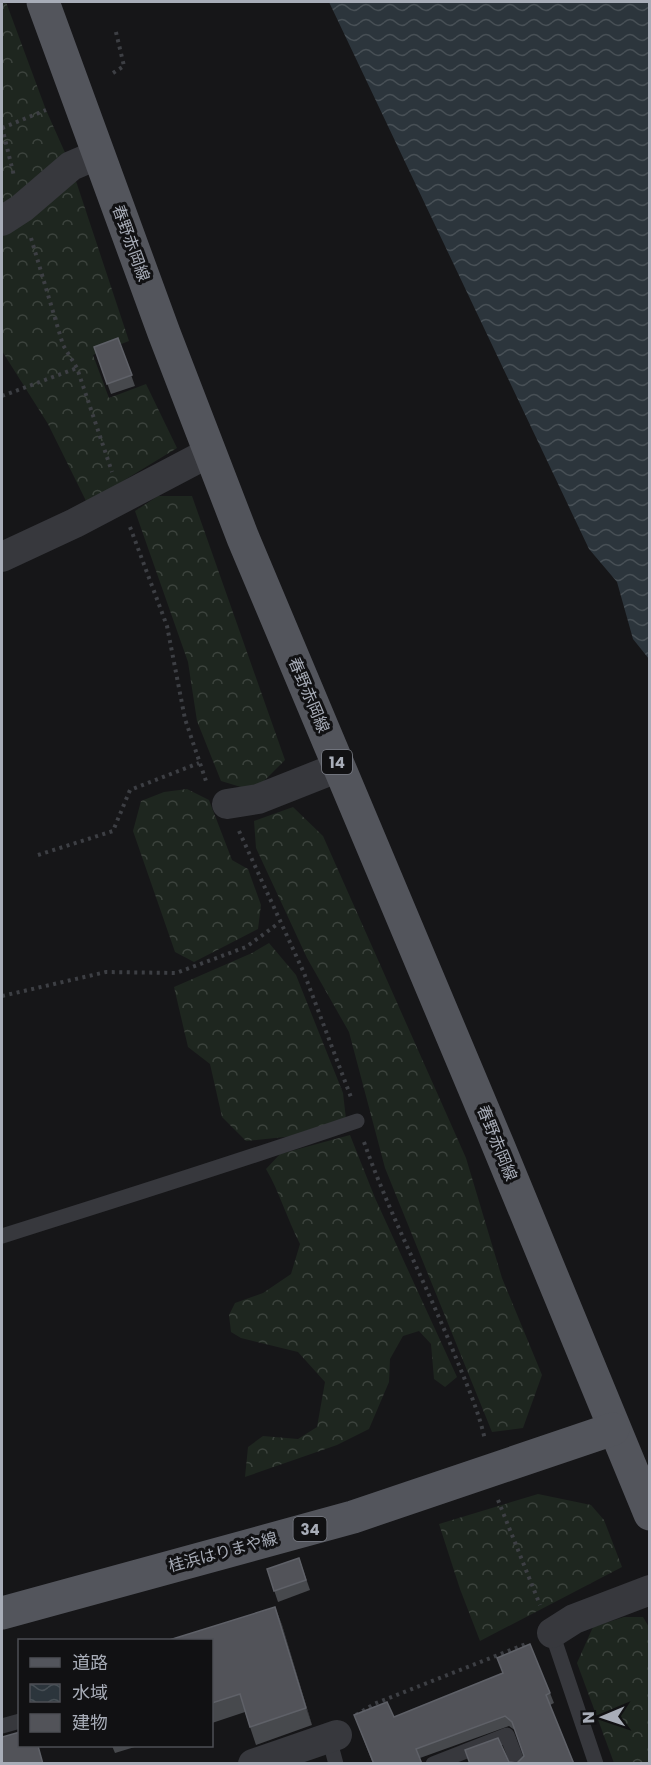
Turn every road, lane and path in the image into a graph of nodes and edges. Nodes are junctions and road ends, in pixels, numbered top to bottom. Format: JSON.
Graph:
{"nodes":[{"id":1,"x":44,"y":2,"type":"edge"},
{"id":2,"x":115,"y":28,"type":"dead end"},
{"id":3,"x":113,"y":73,"type":"dead end"},
{"id":4,"x":46,"y":110,"type":"dead end"},
{"id":5,"x":2,"y":128,"type":"edge"},
{"id":6,"x":99,"y":153,"type":"junction"},
{"id":7,"x":12,"y":215,"type":"edge"},
{"id":8,"x":77,"y":368,"type":"junction"},
{"id":9,"x":2,"y":396,"type":"edge"},
{"id":10,"x":210,"y":452,"type":"junction"},
{"id":11,"x":121,"y":498,"type":"junction"},
{"id":12,"x":2,"y":557,"type":"edge"},
{"id":13,"x":199,"y":763,"type":"junction"},
{"id":14,"x":339,"y":767,"type":"junction"},
{"id":15,"x":227,"y":804,"type":"junction"},
{"id":16,"x":38,"y":855,"type":"dead end"},
{"id":17,"x":280,"y":922,"type":"junction"},
{"id":18,"x":2,"y":996,"type":"edge"},
{"id":19,"x":357,"y":1121,"type":"junction"},
{"id":20,"x":2,"y":1236,"type":"edge"},
{"id":21,"x":613,"y":1429,"type":"junction"},
{"id":22,"x":491,"y":1470,"type":"junction"},
{"id":23,"x":650,"y":1515,"type":"edge"},
{"id":24,"x":650,"y":1590,"type":"edge"},
{"id":25,"x":2,"y":1613,"type":"edge"},
{"id":26,"x":552,"y":1633,"type":"junction"},
{"id":27,"x":18,"y":1721,"type":"edge"},
{"id":28,"x":2,"y":1726,"type":"edge"},
{"id":29,"x":334,"y":1745,"type":"edge"},
{"id":30,"x":253,"y":1764,"type":"edge"},
{"id":31,"x":434,"y":1764,"type":"edge"},
{"id":32,"x":518,"y":1764,"type":"edge"},
{"id":33,"x":596,"y":1764,"type":"edge"}],
"edges":[{"from":1,"to":6,"type":"main road","name":"春野赤岡線","number":"14"},
{"from":2,"to":3,"type":"path"},
{"from":4,"to":5,"type":"path"},
{"from":5,"to":7,"type":"path"},
{"from":6,"to":7,"type":"street"},
{"from":6,"to":10,"type":"main road","name":"春野赤岡線","number":"14"},
{"from":7,"to":8,"type":"path"},
{"from":8,"to":9,"type":"path"},
{"from":8,"to":11,"type":"path"},
{"from":10,"to":11,"type":"street"},
{"from":10,"to":14,"type":"main road","name":"春野赤岡線","number":"14"},
{"from":11,"to":12,"type":"street"},
{"from":11,"to":13,"type":"path"},
{"from":13,"to":15,"type":"path"},
{"from":13,"to":16,"type":"path"},
{"from":14,"to":15,"type":"street"},
{"from":14,"to":21,"type":"main road","name":"春野赤岡線","number":"14"},
{"from":15,"to":17,"type":"path"},
{"from":17,"to":18,"type":"path"},
{"from":17,"to":19,"type":"path"},
{"from":19,"to":20,"type":"lane"},
{"from":19,"to":22,"type":"path"},
{"from":21,"to":22,"type":"main road","name":"桂浜はりまや線","number":"34"},
{"from":21,"to":23,"type":"main road","name":"春野赤岡線","number":"14"},
{"from":22,"to":25,"type":"main road","name":"桂浜はりまや線","number":"34"},
{"from":22,"to":26,"type":"path"},
{"from":24,"to":26,"type":"street"},
{"from":26,"to":29,"type":"path"},
{"from":26,"to":33,"type":"lane"},
{"from":27,"to":28,"type":"lane"},
{"from":29,"to":30,"type":"street"},
{"from":31,"to":32,"type":"lane"}]}
